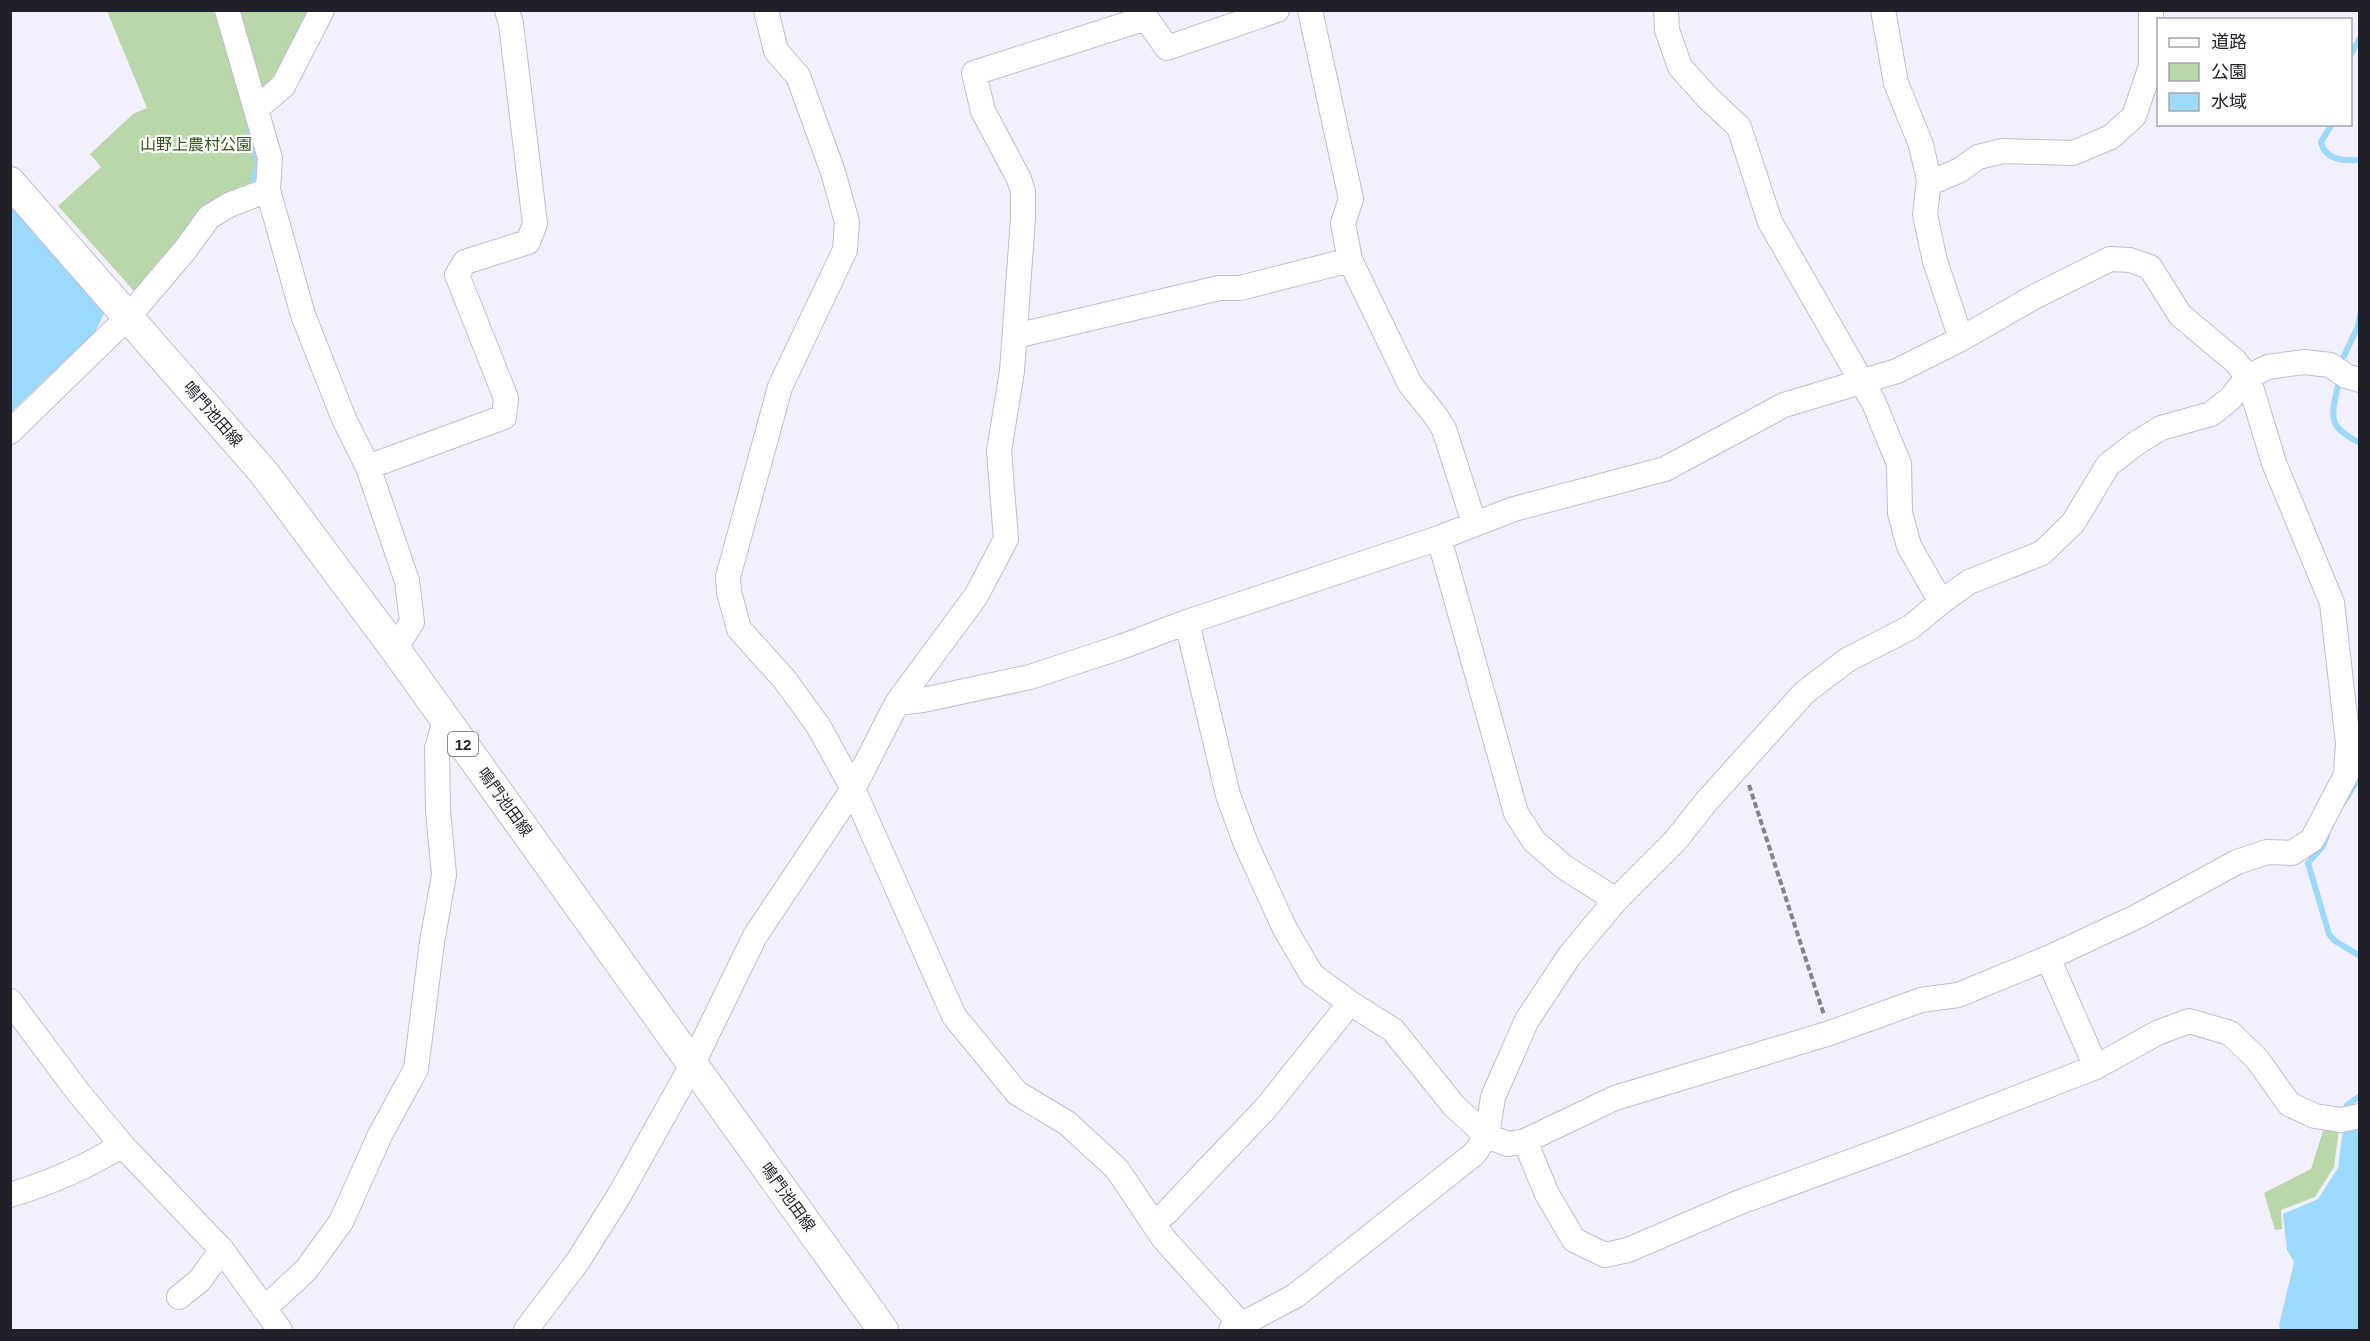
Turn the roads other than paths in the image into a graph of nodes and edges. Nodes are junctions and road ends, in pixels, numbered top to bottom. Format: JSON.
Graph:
{"nodes":[{"id":1,"x":227,"y":10,"type":"edge"},
{"id":2,"x":322,"y":10,"type":"edge"},
{"id":3,"x":507,"y":10,"type":"edge"},
{"id":4,"x":766,"y":10,"type":"edge"},
{"id":5,"x":1277,"y":10,"type":"edge"},
{"id":6,"x":1310,"y":10,"type":"edge"},
{"id":7,"x":1666,"y":10,"type":"edge"},
{"id":8,"x":1883,"y":10,"type":"edge"},
{"id":9,"x":2151,"y":10,"type":"edge"},
{"id":10,"x":1145,"y":14,"type":"edge"},
{"id":11,"x":257,"y":108,"type":"junction"},
{"id":12,"x":1929,"y":180,"type":"junction"},
{"id":13,"x":10,"y":182,"type":"edge"},
{"id":14,"x":268,"y":190,"type":"junction"},
{"id":15,"x":1350,"y":260,"type":"junction"},
{"id":16,"x":128,"y":317,"type":"junction"},
{"id":17,"x":1015,"y":336,"type":"junction"},
{"id":18,"x":1961,"y":339,"type":"junction"},
{"id":19,"x":2248,"y":376,"type":"junction"},
{"id":20,"x":2360,"y":380,"type":"edge"},
{"id":21,"x":1862,"y":383,"type":"junction"},
{"id":22,"x":10,"y":432,"type":"edge"},
{"id":23,"x":368,"y":467,"type":"junction"},
{"id":24,"x":1474,"y":524,"type":"junction"},
{"id":25,"x":1439,"y":538,"type":"junction"},
{"id":26,"x":1941,"y":602,"type":"junction"},
{"id":27,"x":1187,"y":622,"type":"junction"},
{"id":28,"x":395,"y":649,"type":"junction"},
{"id":29,"x":897,"y":703,"type":"junction"},
{"id":30,"x":446,"y":720,"type":"junction"},
{"id":31,"x":853,"y":789,"type":"junction"},
{"id":32,"x":1616,"y":900,"type":"junction"},
{"id":33,"x":2048,"y":958,"type":"junction"},
{"id":34,"x":10,"y":1001,"type":"edge"},
{"id":35,"x":1350,"y":1003,"type":"junction"},
{"id":36,"x":692,"y":1065,"type":"junction"},
{"id":37,"x":2096,"y":1067,"type":"junction"},
{"id":38,"x":2350,"y":1118,"type":"edge"},
{"id":39,"x":1487,"y":1136,"type":"junction"},
{"id":40,"x":1525,"y":1141,"type":"junction"},
{"id":41,"x":122,"y":1145,"type":"junction"},
{"id":42,"x":10,"y":1195,"type":"edge"},
{"id":43,"x":1153,"y":1222,"type":"junction"},
{"id":44,"x":222,"y":1250,"type":"junction"},
{"id":45,"x":179,"y":1298,"type":"dead end"},
{"id":46,"x":264,"y":1309,"type":"junction"},
{"id":47,"x":1239,"y":1328,"type":"edge"},
{"id":48,"x":280,"y":1330,"type":"edge"},
{"id":49,"x":526,"y":1330,"type":"edge"},
{"id":50,"x":883,"y":1330,"type":"edge"}],
"edges":[{"from":1,"to":11,"type":"street"},
{"from":2,"to":11,"type":"street"},
{"from":3,"to":23,"type":"street"},
{"from":4,"to":31,"type":"street"},
{"from":5,"to":10,"type":"street"},
{"from":6,"to":15,"type":"street"},
{"from":7,"to":21,"type":"street"},
{"from":8,"to":12,"type":"street"},
{"from":9,"to":12,"type":"street"},
{"from":10,"to":17,"type":"street"},
{"from":11,"to":14,"type":"street"},
{"from":12,"to":18,"type":"street"},
{"from":13,"to":16,"type":"main road","name":"鳴門池田線","number":"12"},
{"from":14,"to":16,"type":"street"},
{"from":14,"to":23,"type":"street"},
{"from":15,"to":17,"type":"street"},
{"from":15,"to":24,"type":"street"},
{"from":16,"to":22,"type":"street"},
{"from":16,"to":28,"type":"main road","name":"鳴門池田線","number":"12"},
{"from":17,"to":29,"type":"street"},
{"from":18,"to":19,"type":"street"},
{"from":18,"to":21,"type":"street"},
{"from":19,"to":20,"type":"street"},
{"from":19,"to":26,"type":"street"},
{"from":19,"to":33,"type":"street"},
{"from":21,"to":24,"type":"street"},
{"from":21,"to":26,"type":"street"},
{"from":23,"to":28,"type":"street"},
{"from":24,"to":25,"type":"street"},
{"from":25,"to":27,"type":"street"},
{"from":25,"to":32,"type":"street"},
{"from":26,"to":32,"type":"street"},
{"from":27,"to":29,"type":"street"},
{"from":27,"to":35,"type":"street"},
{"from":28,"to":30,"type":"main road","name":"鳴門池田線","number":"12"},
{"from":29,"to":31,"type":"street"},
{"from":30,"to":36,"type":"main road","name":"鳴門池田線","number":"12"},
{"from":30,"to":46,"type":"street"},
{"from":31,"to":36,"type":"street"},
{"from":31,"to":43,"type":"street"},
{"from":32,"to":39,"type":"street"},
{"from":33,"to":37,"type":"street"},
{"from":33,"to":40,"type":"street"},
{"from":34,"to":41,"type":"street"},
{"from":35,"to":39,"type":"street"},
{"from":35,"to":43,"type":"street"},
{"from":36,"to":49,"type":"street"},
{"from":36,"to":50,"type":"main road","name":"鳴門池田線","number":"12"},
{"from":37,"to":38,"type":"street"},
{"from":37,"to":40,"type":"street"},
{"from":39,"to":40,"type":"street"},
{"from":39,"to":47,"type":"street"},
{"from":41,"to":42,"type":"street"},
{"from":41,"to":44,"type":"street"},
{"from":43,"to":47,"type":"street"},
{"from":44,"to":45,"type":"street"},
{"from":44,"to":46,"type":"street"},
{"from":46,"to":48,"type":"street"}]}
